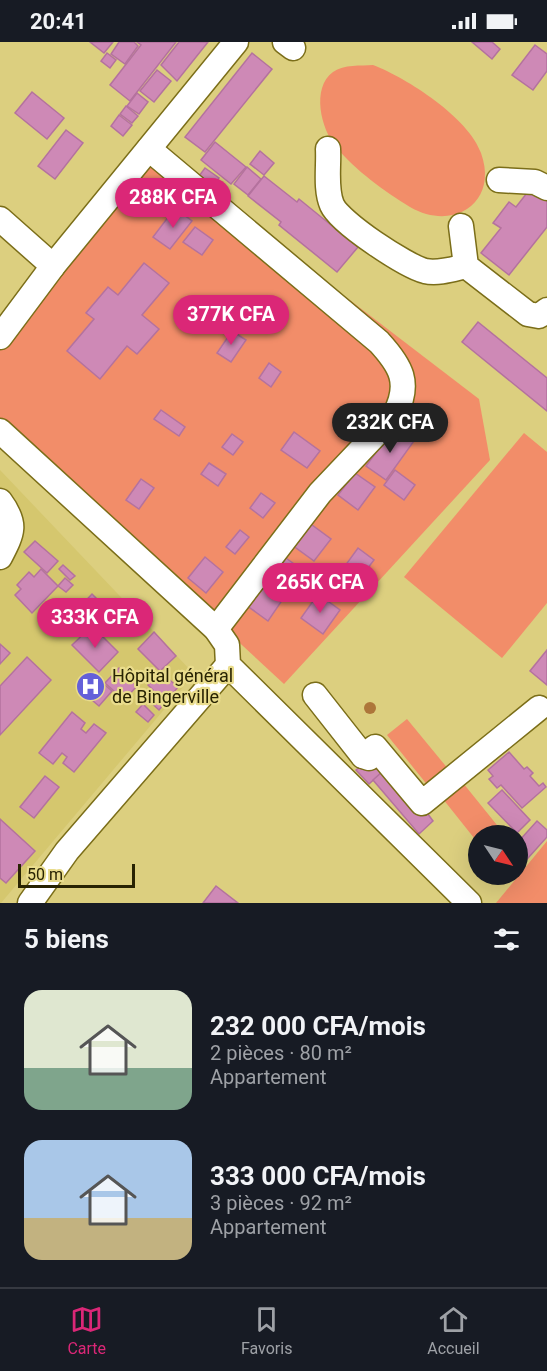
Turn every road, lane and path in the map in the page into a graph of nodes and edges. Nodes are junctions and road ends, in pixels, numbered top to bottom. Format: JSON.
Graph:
{"nodes":[{"id":1,"x":236,"y":42,"type":"edge"},
{"id":2,"x":149,"y":149,"type":"junction"},
{"id":3,"x":328,"y":149,"type":"dead end"},
{"id":4,"x":499,"y":180,"type":"dead end"},
{"id":5,"x":547,"y":188,"type":"edge"},
{"id":6,"x":0,"y":219,"type":"edge"},
{"id":7,"x":461,"y":226,"type":"dead end"},
{"id":8,"x":53,"y":266,"type":"junction"},
{"id":9,"x":466,"y":266,"type":"junction"},
{"id":10,"x":547,"y":310,"type":"edge"},
{"id":11,"x":0,"y":337,"type":"edge"},
{"id":12,"x":0,"y":430,"type":"edge"},
{"id":13,"x":0,"y":501,"type":"edge"},
{"id":14,"x":1,"y":554,"type":"edge"},
{"id":15,"x":216,"y":629,"type":"junction"},
{"id":16,"x":228,"y":665,"type":"junction"},
{"id":17,"x":315,"y":695,"type":"dead end"},
{"id":18,"x":539,"y":708,"type":"dead end"},
{"id":19,"x":30,"y":903,"type":"edge"},
{"id":20,"x":469,"y":903,"type":"edge"}],
"edges":[{"from":1,"to":2,"type":"street"},
{"from":2,"to":8,"type":"street"},
{"from":2,"to":15,"type":"street"},
{"from":3,"to":9,"type":"street"},
{"from":4,"to":5,"type":"street"},
{"from":6,"to":8,"type":"street"},
{"from":7,"to":9,"type":"street"},
{"from":8,"to":11,"type":"street"},
{"from":9,"to":10,"type":"street"},
{"from":12,"to":15,"type":"street"},
{"from":13,"to":14,"type":"street"},
{"from":15,"to":16,"type":"street"},
{"from":16,"to":19,"type":"street"},
{"from":16,"to":20,"type":"street"},
{"from":17,"to":18,"type":"street"}]}
